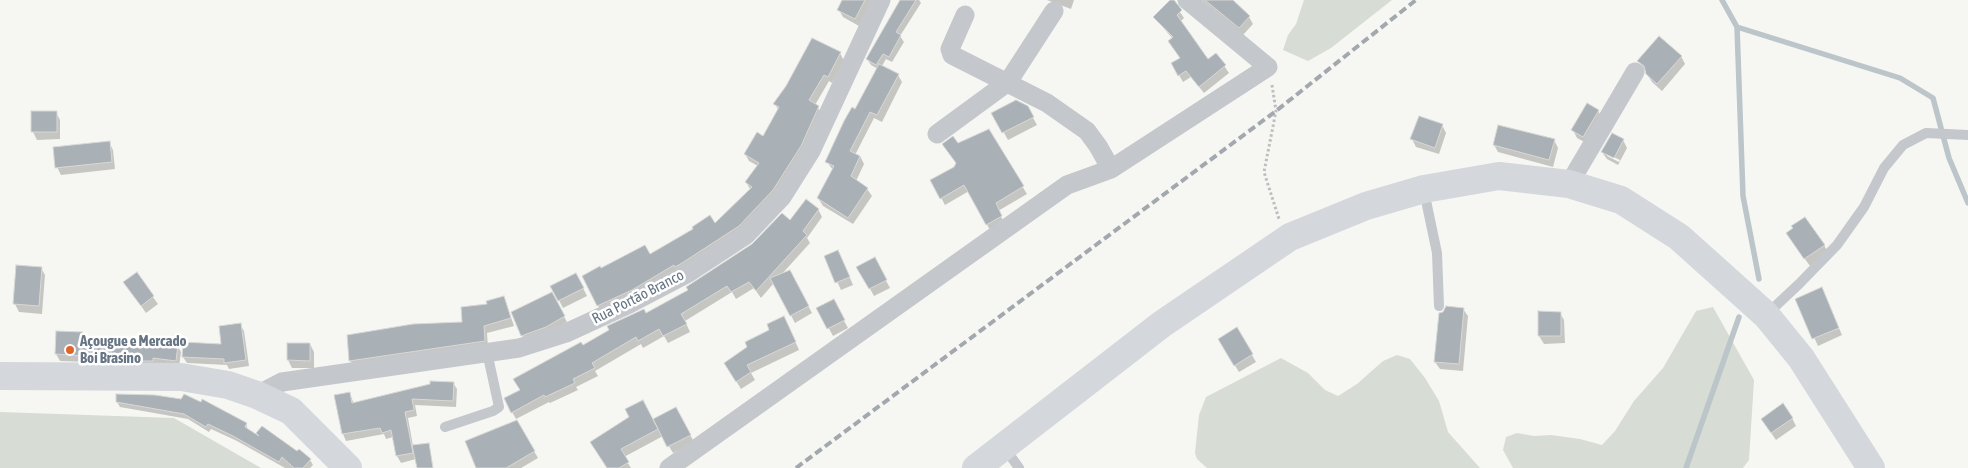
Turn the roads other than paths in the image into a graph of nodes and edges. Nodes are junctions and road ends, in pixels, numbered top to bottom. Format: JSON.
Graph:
{"nodes":[{"id":1,"x":881,"y":0,"type":"edge"},
{"id":2,"x":1187,"y":0,"type":"edge"},
{"id":3,"x":1054,"y":11,"type":"dead end"},
{"id":4,"x":965,"y":15,"type":"dead end"},
{"id":5,"x":1634,"y":72,"type":"dead end"},
{"id":6,"x":1008,"y":82,"type":"junction"},
{"id":7,"x":937,"y":134,"type":"dead end"},
{"id":8,"x":1968,"y":135,"type":"edge"},
{"id":9,"x":1111,"y":169,"type":"junction"},
{"id":10,"x":1569,"y":184,"type":"junction"},
{"id":11,"x":1424,"y":189,"type":"junction"},
{"id":12,"x":1439,"y":306,"type":"dead end"},
{"id":13,"x":1766,"y":315,"type":"junction"},
{"id":14,"x":487,"y":352,"type":"junction"},
{"id":15,"x":0,"y":376,"type":"edge"},
{"id":16,"x":257,"y":395,"type":"junction"},
{"id":17,"x":445,"y":427,"type":"dead end"},
{"id":18,"x":1011,"y":458,"type":"edge"},
{"id":19,"x":348,"y":468,"type":"edge"},
{"id":20,"x":668,"y":468,"type":"edge"},
{"id":21,"x":976,"y":468,"type":"edge"},
{"id":22,"x":1871,"y":468,"type":"edge"}],
"edges":[{"from":1,"to":14,"type":"street","name":"Rua Portão Branco"},
{"from":2,"to":9,"type":"street"},
{"from":3,"to":6,"type":"street"},
{"from":4,"to":6,"type":"street"},
{"from":5,"to":10,"type":"street"},
{"from":6,"to":7,"type":"street"},
{"from":6,"to":9,"type":"street"},
{"from":8,"to":13,"type":"lane"},
{"from":9,"to":20,"type":"street"},
{"from":10,"to":11,"type":"main road"},
{"from":10,"to":13,"type":"main road"},
{"from":11,"to":12,"type":"lane"},
{"from":11,"to":18,"type":"main road"},
{"from":13,"to":22,"type":"main road"},
{"from":14,"to":16,"type":"street","name":"Rua Portão Branco"},
{"from":14,"to":17,"type":"lane"},
{"from":15,"to":16,"type":"main road"},
{"from":16,"to":19,"type":"main road"},
{"from":18,"to":21,"type":"main road"}]}
